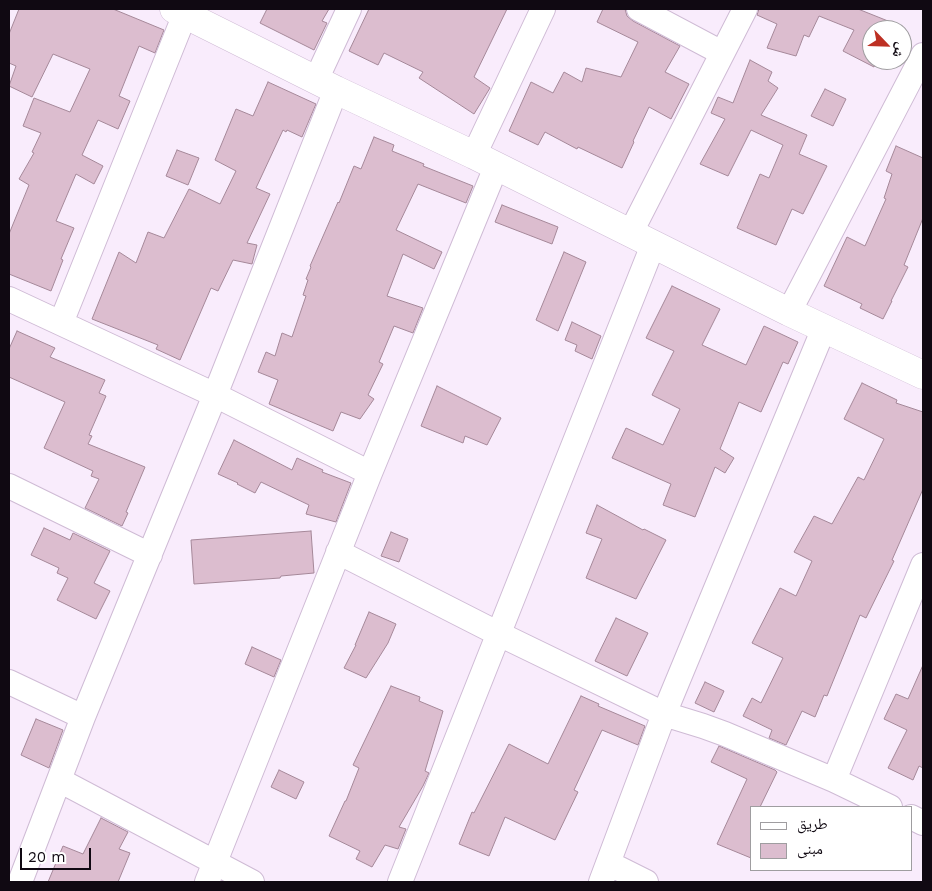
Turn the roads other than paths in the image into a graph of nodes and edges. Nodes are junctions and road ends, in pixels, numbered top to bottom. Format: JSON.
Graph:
{"nodes":[{"id":1,"x":349,"y":9,"type":"edge"},
{"id":2,"x":543,"y":9,"type":"edge"},
{"id":3,"x":639,"y":9,"type":"edge"},
{"id":4,"x":745,"y":9,"type":"edge"},
{"id":5,"x":179,"y":12,"type":"edge"},
{"id":6,"x":722,"y":53,"type":"junction"},
{"id":7,"x":923,"y":55,"type":"edge"},
{"id":8,"x":326,"y":85,"type":"junction"},
{"id":9,"x":485,"y":161,"type":"junction"},
{"id":10,"x":642,"y":239,"type":"junction"},
{"id":11,"x":9,"y":299,"type":"edge"},
{"id":12,"x":789,"y":312,"type":"junction"},
{"id":13,"x":61,"y":323,"type":"junction"},
{"id":14,"x":824,"y":328,"type":"junction"},
{"id":15,"x":923,"y":375,"type":"edge"},
{"id":16,"x":215,"y":395,"type":"junction"},
{"id":17,"x":370,"y":473,"type":"junction"},
{"id":18,"x":9,"y":486,"type":"edge"},
{"id":19,"x":338,"y":552,"type":"junction"},
{"id":20,"x":150,"y":555,"type":"junction"},
{"id":21,"x":923,"y":565,"type":"edge"},
{"id":22,"x":499,"y":634,"type":"junction"},
{"id":23,"x":9,"y":682,"type":"edge"},
{"id":24,"x":664,"y":714,"type":"junction"},
{"id":25,"x":83,"y":717,"type":"junction"},
{"id":26,"x":60,"y":780,"type":"junction"},
{"id":27,"x":834,"y":780,"type":"junction"},
{"id":28,"x":888,"y":806,"type":"edge"},
{"id":29,"x":210,"y":872,"type":"edge"},
{"id":30,"x":605,"y":873,"type":"edge"},
{"id":31,"x":20,"y":882,"type":"edge"},
{"id":32,"x":252,"y":882,"type":"edge"},
{"id":33,"x":400,"y":882,"type":"edge"},
{"id":34,"x":646,"y":882,"type":"edge"}],
"edges":[{"from":1,"to":8,"type":"street"},
{"from":2,"to":9,"type":"street"},
{"from":3,"to":6,"type":"street"},
{"from":4,"to":6,"type":"street"},
{"from":5,"to":8,"type":"street"},
{"from":5,"to":13,"type":"street"},
{"from":6,"to":10,"type":"street"},
{"from":7,"to":12,"type":"street"},
{"from":8,"to":9,"type":"street"},
{"from":8,"to":16,"type":"street"},
{"from":9,"to":10,"type":"street"},
{"from":9,"to":17,"type":"street"},
{"from":10,"to":12,"type":"street"},
{"from":10,"to":22,"type":"street"},
{"from":11,"to":13,"type":"street"},
{"from":12,"to":14,"type":"street"},
{"from":13,"to":16,"type":"street"},
{"from":14,"to":15,"type":"street"},
{"from":14,"to":24,"type":"street"},
{"from":16,"to":17,"type":"street"},
{"from":16,"to":20,"type":"street"},
{"from":17,"to":19,"type":"street"},
{"from":18,"to":20,"type":"street"},
{"from":19,"to":22,"type":"street"},
{"from":19,"to":29,"type":"street"},
{"from":20,"to":25,"type":"street"},
{"from":21,"to":27,"type":"street"},
{"from":22,"to":24,"type":"street"},
{"from":22,"to":33,"type":"street"},
{"from":23,"to":25,"type":"street"},
{"from":24,"to":27,"type":"street"},
{"from":24,"to":30,"type":"street"},
{"from":25,"to":26,"type":"street"},
{"from":26,"to":29,"type":"street"},
{"from":26,"to":31,"type":"street"},
{"from":27,"to":28,"type":"street"},
{"from":29,"to":32,"type":"street"},
{"from":30,"to":34,"type":"street"}]}
